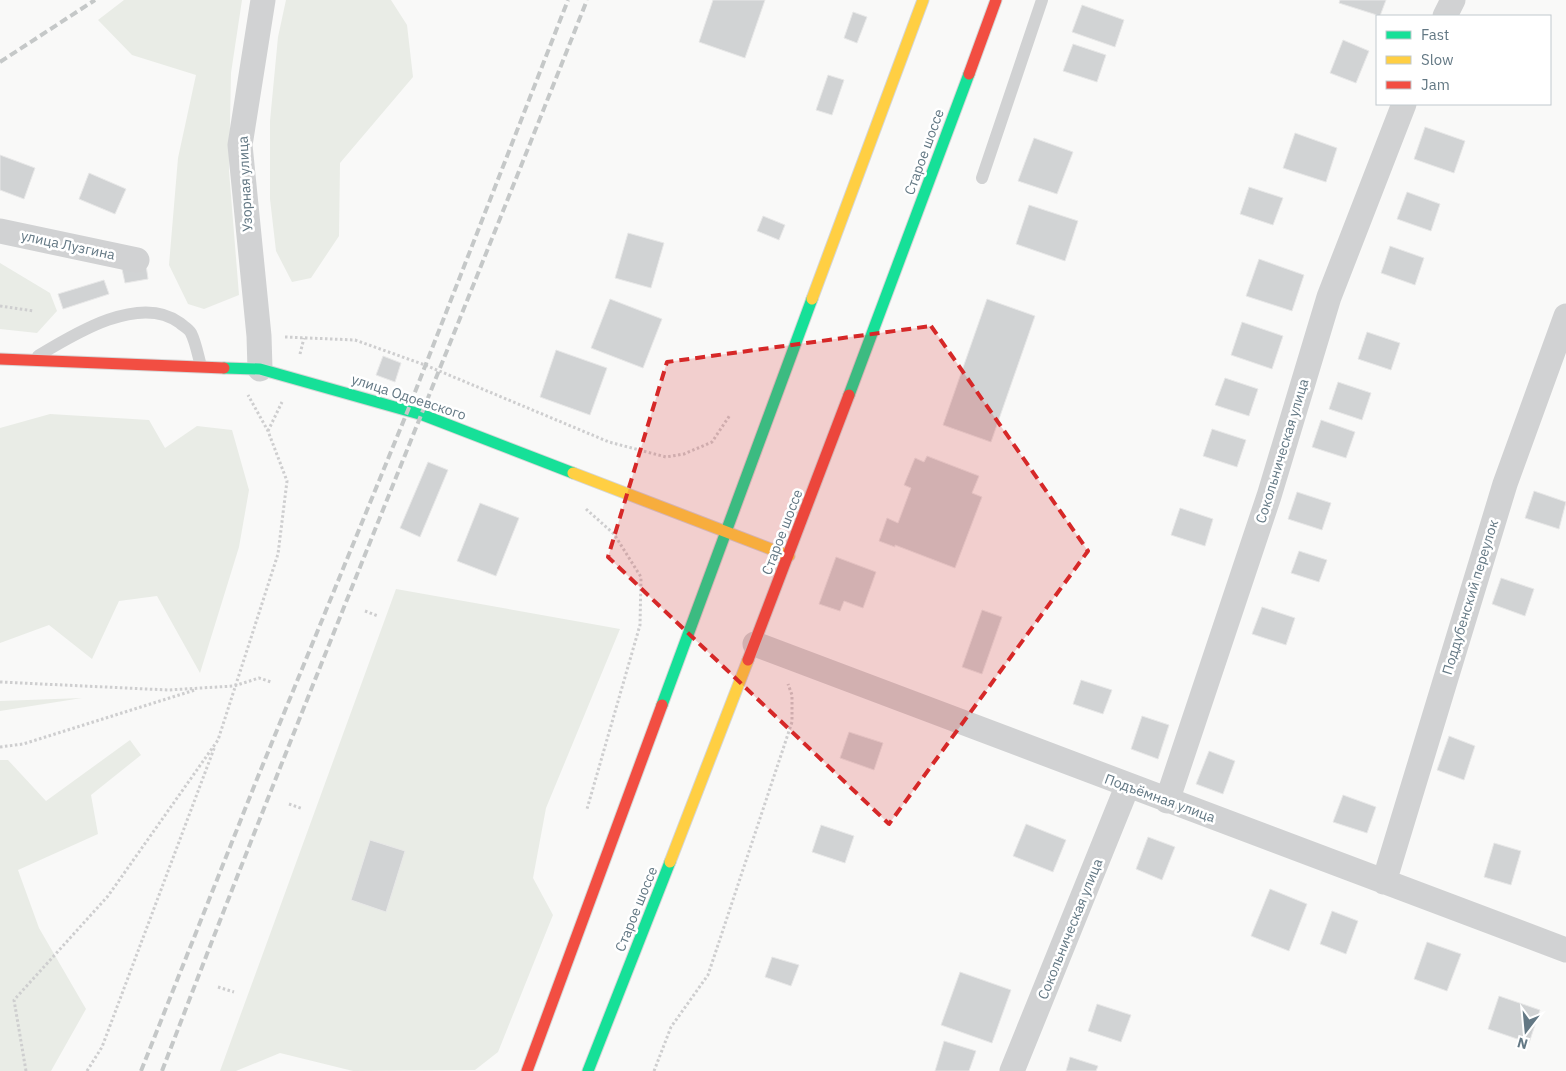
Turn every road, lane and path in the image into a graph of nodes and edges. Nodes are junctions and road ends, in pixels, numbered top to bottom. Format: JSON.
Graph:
{"nodes":[{"id":1,"x":263,"y":0,"type":"edge"},
{"id":2,"x":923,"y":0,"type":"edge"},
{"id":3,"x":996,"y":0,"type":"edge"},
{"id":4,"x":1042,"y":0,"type":"edge"},
{"id":5,"x":1453,"y":0,"type":"edge"},
{"id":6,"x":1446,"y":15,"type":"edge"},
{"id":7,"x":1404,"y":105,"type":"edge"},
{"id":8,"x":982,"y":178,"type":"dead end"},
{"id":9,"x":0,"y":231,"type":"edge"},
{"id":10,"x":137,"y":260,"type":"dead end"},
{"id":11,"x":0,"y":306,"type":"edge"},
{"id":12,"x":34,"y":311,"type":"dead end"},
{"id":13,"x":1566,"y":316,"type":"edge"},
{"id":14,"x":259,"y":336,"type":"junction"},
{"id":15,"x":0,"y":359,"type":"edge"},
{"id":16,"x":31,"y":360,"type":"junction"},
{"id":17,"x":201,"y":366,"type":"junction"},
{"id":18,"x":232,"y":366,"type":"junction"},
{"id":19,"x":260,"y":369,"type":"junction"},
{"id":20,"x":730,"y":415,"type":"dead end"},
{"id":21,"x":577,"y":504,"type":"dead end"},
{"id":22,"x":724,"y":532,"type":"junction"},
{"id":23,"x":789,"y":556,"type":"junction"},
{"id":24,"x":365,"y":611,"type":"dead end"},
{"id":25,"x":378,"y":616,"type":"dead end"},
{"id":26,"x":755,"y":644,"type":"junction"},
{"id":27,"x":790,"y":656,"type":"junction"},
{"id":28,"x":0,"y":682,"type":"edge"},
{"id":29,"x":271,"y":682,"type":"dead end"},
{"id":30,"x":234,"y":686,"type":"junction"},
{"id":31,"x":200,"y":689,"type":"junction"},
{"id":32,"x":218,"y":740,"type":"junction"},
{"id":33,"x":0,"y":747,"type":"edge"},
{"id":34,"x":1127,"y":786,"type":"junction"},
{"id":35,"x":1167,"y":801,"type":"junction"},
{"id":36,"x":289,"y":804,"type":"dead end"},
{"id":37,"x":302,"y":809,"type":"dead end"},
{"id":38,"x":587,"y":809,"type":"dead end"},
{"id":39,"x":1384,"y":882,"type":"junction"},
{"id":40,"x":1566,"y":950,"type":"edge"},
{"id":41,"x":218,"y":987,"type":"dead end"},
{"id":42,"x":234,"y":992,"type":"dead end"},
{"id":43,"x":26,"y":1071,"type":"edge"},
{"id":44,"x":87,"y":1071,"type":"edge"},
{"id":45,"x":526,"y":1071,"type":"edge"},
{"id":46,"x":588,"y":1071,"type":"edge"},
{"id":47,"x":654,"y":1071,"type":"edge"},
{"id":48,"x":1012,"y":1071,"type":"edge"}],
"edges":[{"from":1,"to":14,"type":"street","name":"Узорная улица"},
{"from":2,"to":22,"type":"main road"},
{"from":3,"to":23,"type":"main road","name":"Старое шоссе"},
{"from":4,"to":8,"type":"lane"},
{"from":5,"to":6,"type":"street"},
{"from":7,"to":35,"type":"street","name":"Сокольническая улица"},
{"from":9,"to":10,"type":"street","name":"улица Лузгина"},
{"from":11,"to":12,"type":"path"},
{"from":13,"to":39,"type":"street","name":"Поддубенский переулок"},
{"from":14,"to":19,"type":"street","name":"Узорная улица"},
{"from":14,"to":20,"type":"path"},
{"from":15,"to":16,"type":"main road","name":"улица Одоевского"},
{"from":16,"to":17,"type":"main road","name":"улица Одоевского"},
{"from":16,"to":17,"type":"lane"},
{"from":17,"to":18,"type":"main road","name":"улица Одоевского"},
{"from":18,"to":19,"type":"main road","name":"улица Одоевского"},
{"from":18,"to":30,"type":"path"},
{"from":19,"to":22,"type":"main road","name":"улица Одоевского"},
{"from":21,"to":38,"type":"path"},
{"from":22,"to":23,"type":"main road","name":"улица Одоевского"},
{"from":22,"to":45,"type":"main road"},
{"from":23,"to":26,"type":"main road","name":"Старое шоссе"},
{"from":24,"to":25,"type":"path"},
{"from":26,"to":27,"type":"street","name":"Подъёмная улица"},
{"from":26,"to":46,"type":"main road","name":"Старое шоссе"},
{"from":27,"to":34,"type":"street","name":"Подъёмная улица"},
{"from":27,"to":47,"type":"path"},
{"from":28,"to":31,"type":"path"},
{"from":29,"to":30,"type":"path"},
{"from":30,"to":31,"type":"path"},
{"from":30,"to":32,"type":"path"},
{"from":31,"to":33,"type":"path"},
{"from":32,"to":43,"type":"path"},
{"from":32,"to":44,"type":"path"},
{"from":34,"to":35,"type":"street","name":"Подъёмная улица"},
{"from":34,"to":48,"type":"street","name":"Сокольническая улица"},
{"from":35,"to":39,"type":"street","name":"Подъёмная улица"},
{"from":36,"to":37,"type":"path"},
{"from":39,"to":40,"type":"street","name":"Подъёмная улица"},
{"from":41,"to":42,"type":"path"}]}
